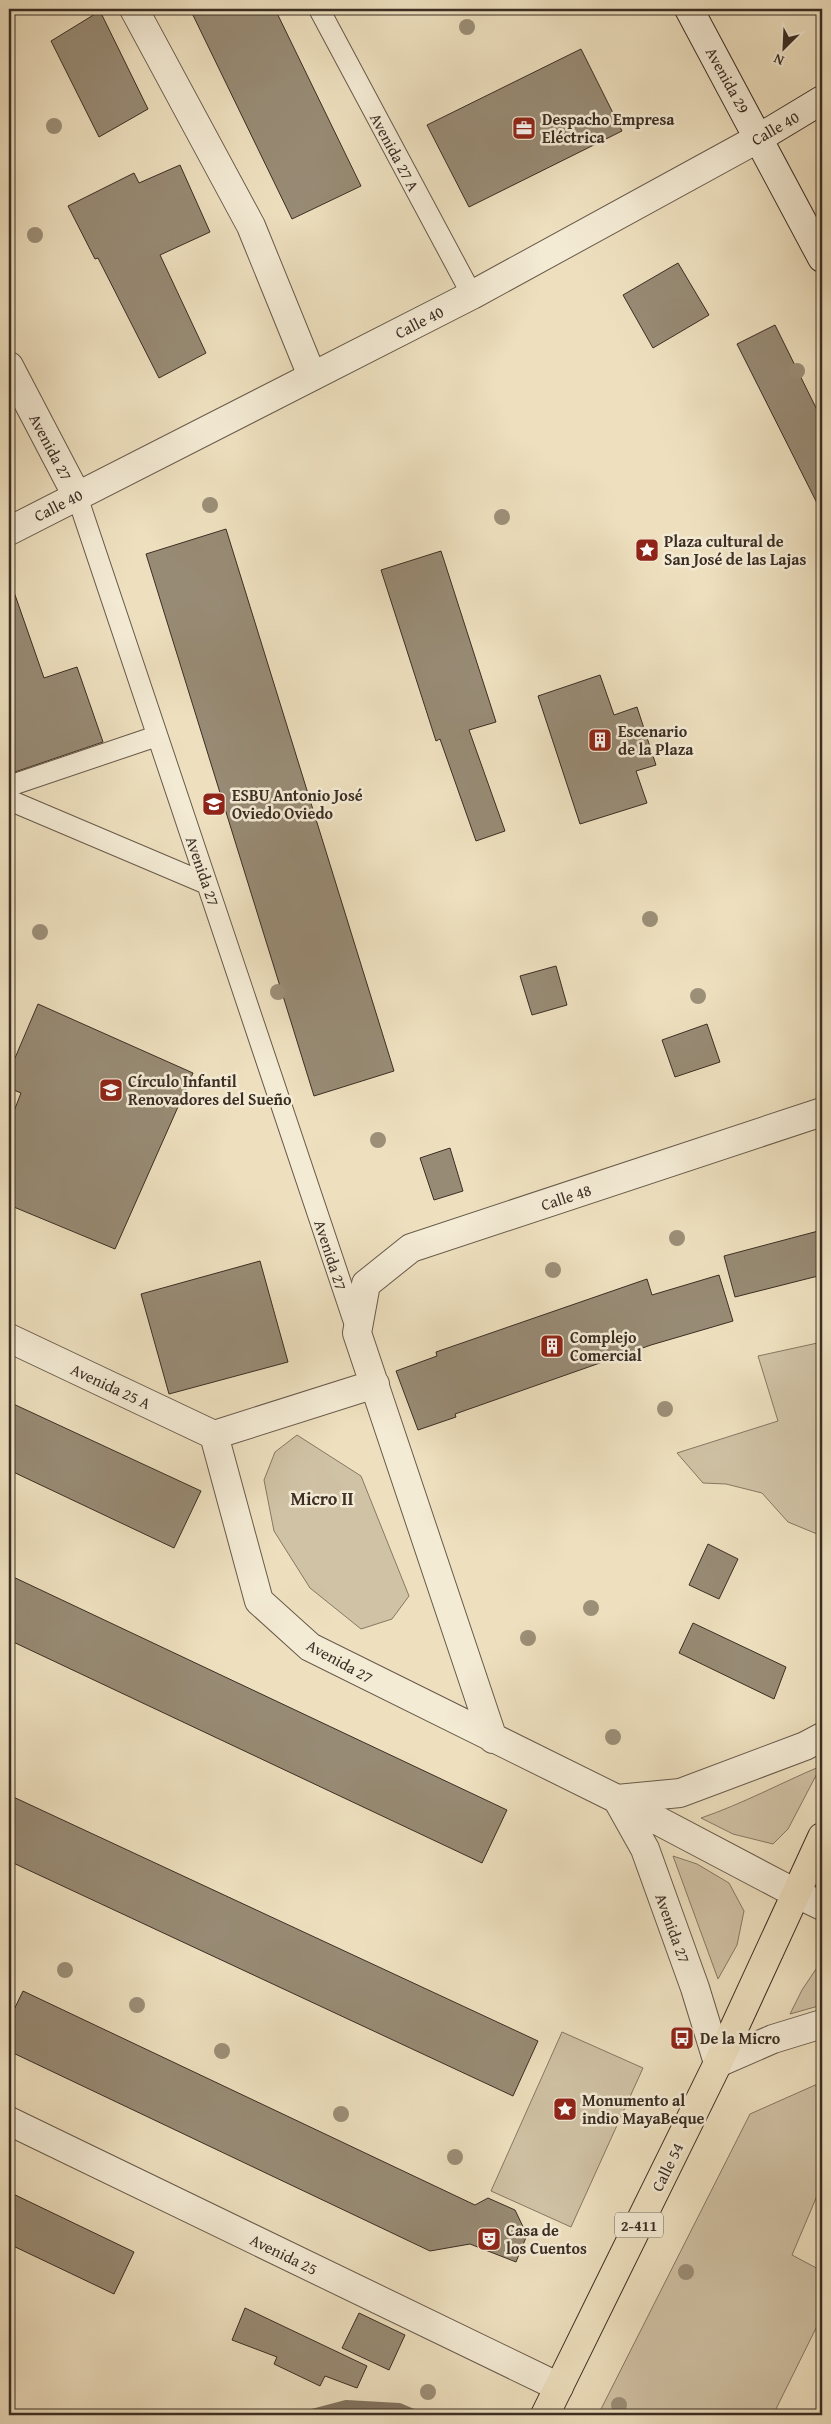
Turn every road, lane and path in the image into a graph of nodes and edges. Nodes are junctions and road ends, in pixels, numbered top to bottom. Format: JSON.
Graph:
{"nodes":[{"id":1,"x":134,"y":9,"type":"edge"},
{"id":2,"x":319,"y":9,"type":"edge"},
{"id":3,"x":689,"y":9,"type":"edge"},
{"id":4,"x":822,"y":100,"type":"edge"},
{"id":5,"x":759,"y":138,"type":"junction"},
{"id":6,"x":822,"y":258,"type":"edge"},
{"id":7,"x":472,"y":295,"type":"junction"},
{"id":8,"x":9,"y":366,"type":"edge"},
{"id":9,"x":312,"y":376,"type":"junction"},
{"id":10,"x":77,"y":496,"type":"junction"},
{"id":11,"x":9,"y":530,"type":"edge"},
{"id":12,"x":157,"y":736,"type":"junction"},
{"id":13,"x":9,"y":786,"type":"edge"},
{"id":14,"x":9,"y":800,"type":"edge"},
{"id":15,"x":207,"y":884,"type":"junction"},
{"id":16,"x":822,"y":1112,"type":"edge"},
{"id":17,"x":357,"y":1333,"type":"junction"},
{"id":18,"x":9,"y":1338,"type":"edge"},
{"id":19,"x":375,"y":1384,"type":"junction"},
{"id":20,"x":214,"y":1435,"type":"junction"},
{"id":21,"x":822,"y":1737,"type":"edge"},
{"id":22,"x":493,"y":1739,"type":"junction"},
{"id":23,"x":617,"y":1799,"type":"junction"},
{"id":24,"x":822,"y":1837,"type":"edge"},
{"id":25,"x":797,"y":1894,"type":"junction"},
{"id":26,"x":822,"y":1906,"type":"edge"},
{"id":27,"x":822,"y":2024,"type":"edge"},
{"id":28,"x":718,"y":2063,"type":"junction"},
{"id":29,"x":9,"y":2121,"type":"edge"},
{"id":30,"x":559,"y":2386,"type":"junction"},
{"id":31,"x":545,"y":2415,"type":"edge"}],
"edges":[{"from":1,"to":9,"type":"street"},
{"from":2,"to":7,"type":"lane","name":"Avenida 27 A"},
{"from":3,"to":5,"type":"street","name":"Avenida 29"},
{"from":4,"to":5,"type":"street","name":"Calle 40"},
{"from":5,"to":6,"type":"street","name":"Avenida 29"},
{"from":5,"to":7,"type":"street","name":"Calle 40"},
{"from":7,"to":9,"type":"street","name":"Calle 40"},
{"from":8,"to":10,"type":"street","name":"Avenida 27"},
{"from":9,"to":10,"type":"street","name":"Calle 40"},
{"from":10,"to":11,"type":"street","name":"Calle 40"},
{"from":10,"to":12,"type":"lane","name":"Avenida 27"},
{"from":12,"to":13,"type":"lane"},
{"from":12,"to":15,"type":"lane","name":"Avenida 27"},
{"from":14,"to":15,"type":"lane"},
{"from":15,"to":17,"type":"lane","name":"Avenida 27"},
{"from":16,"to":17,"type":"street","name":"Calle 48"},
{"from":17,"to":19,"type":"street","name":"Avenida 27"},
{"from":18,"to":20,"type":"street","name":"Avenida 25 A"},
{"from":19,"to":20,"type":"street"},
{"from":19,"to":22,"type":"street","name":"Avenida 27"},
{"from":20,"to":22,"type":"street","name":"Avenida 27"},
{"from":21,"to":23,"type":"street"},
{"from":22,"to":23,"type":"street","name":"Avenida 27"},
{"from":23,"to":25,"type":"street","name":"Avenida 27"},
{"from":23,"to":28,"type":"street","name":"Avenida 27"},
{"from":24,"to":25,"type":"main road","name":"Calle 54","number":"2-411"},
{"from":25,"to":26,"type":"street","name":"Avenida 27"},
{"from":25,"to":28,"type":"main road","name":"Calle 54","number":"2-411"},
{"from":27,"to":28,"type":"street"},
{"from":28,"to":30,"type":"main road","name":"Calle 54","number":"2-411"},
{"from":29,"to":30,"type":"street","name":"Avenida 25"},
{"from":30,"to":31,"type":"main road","number":"2-411"}]}
